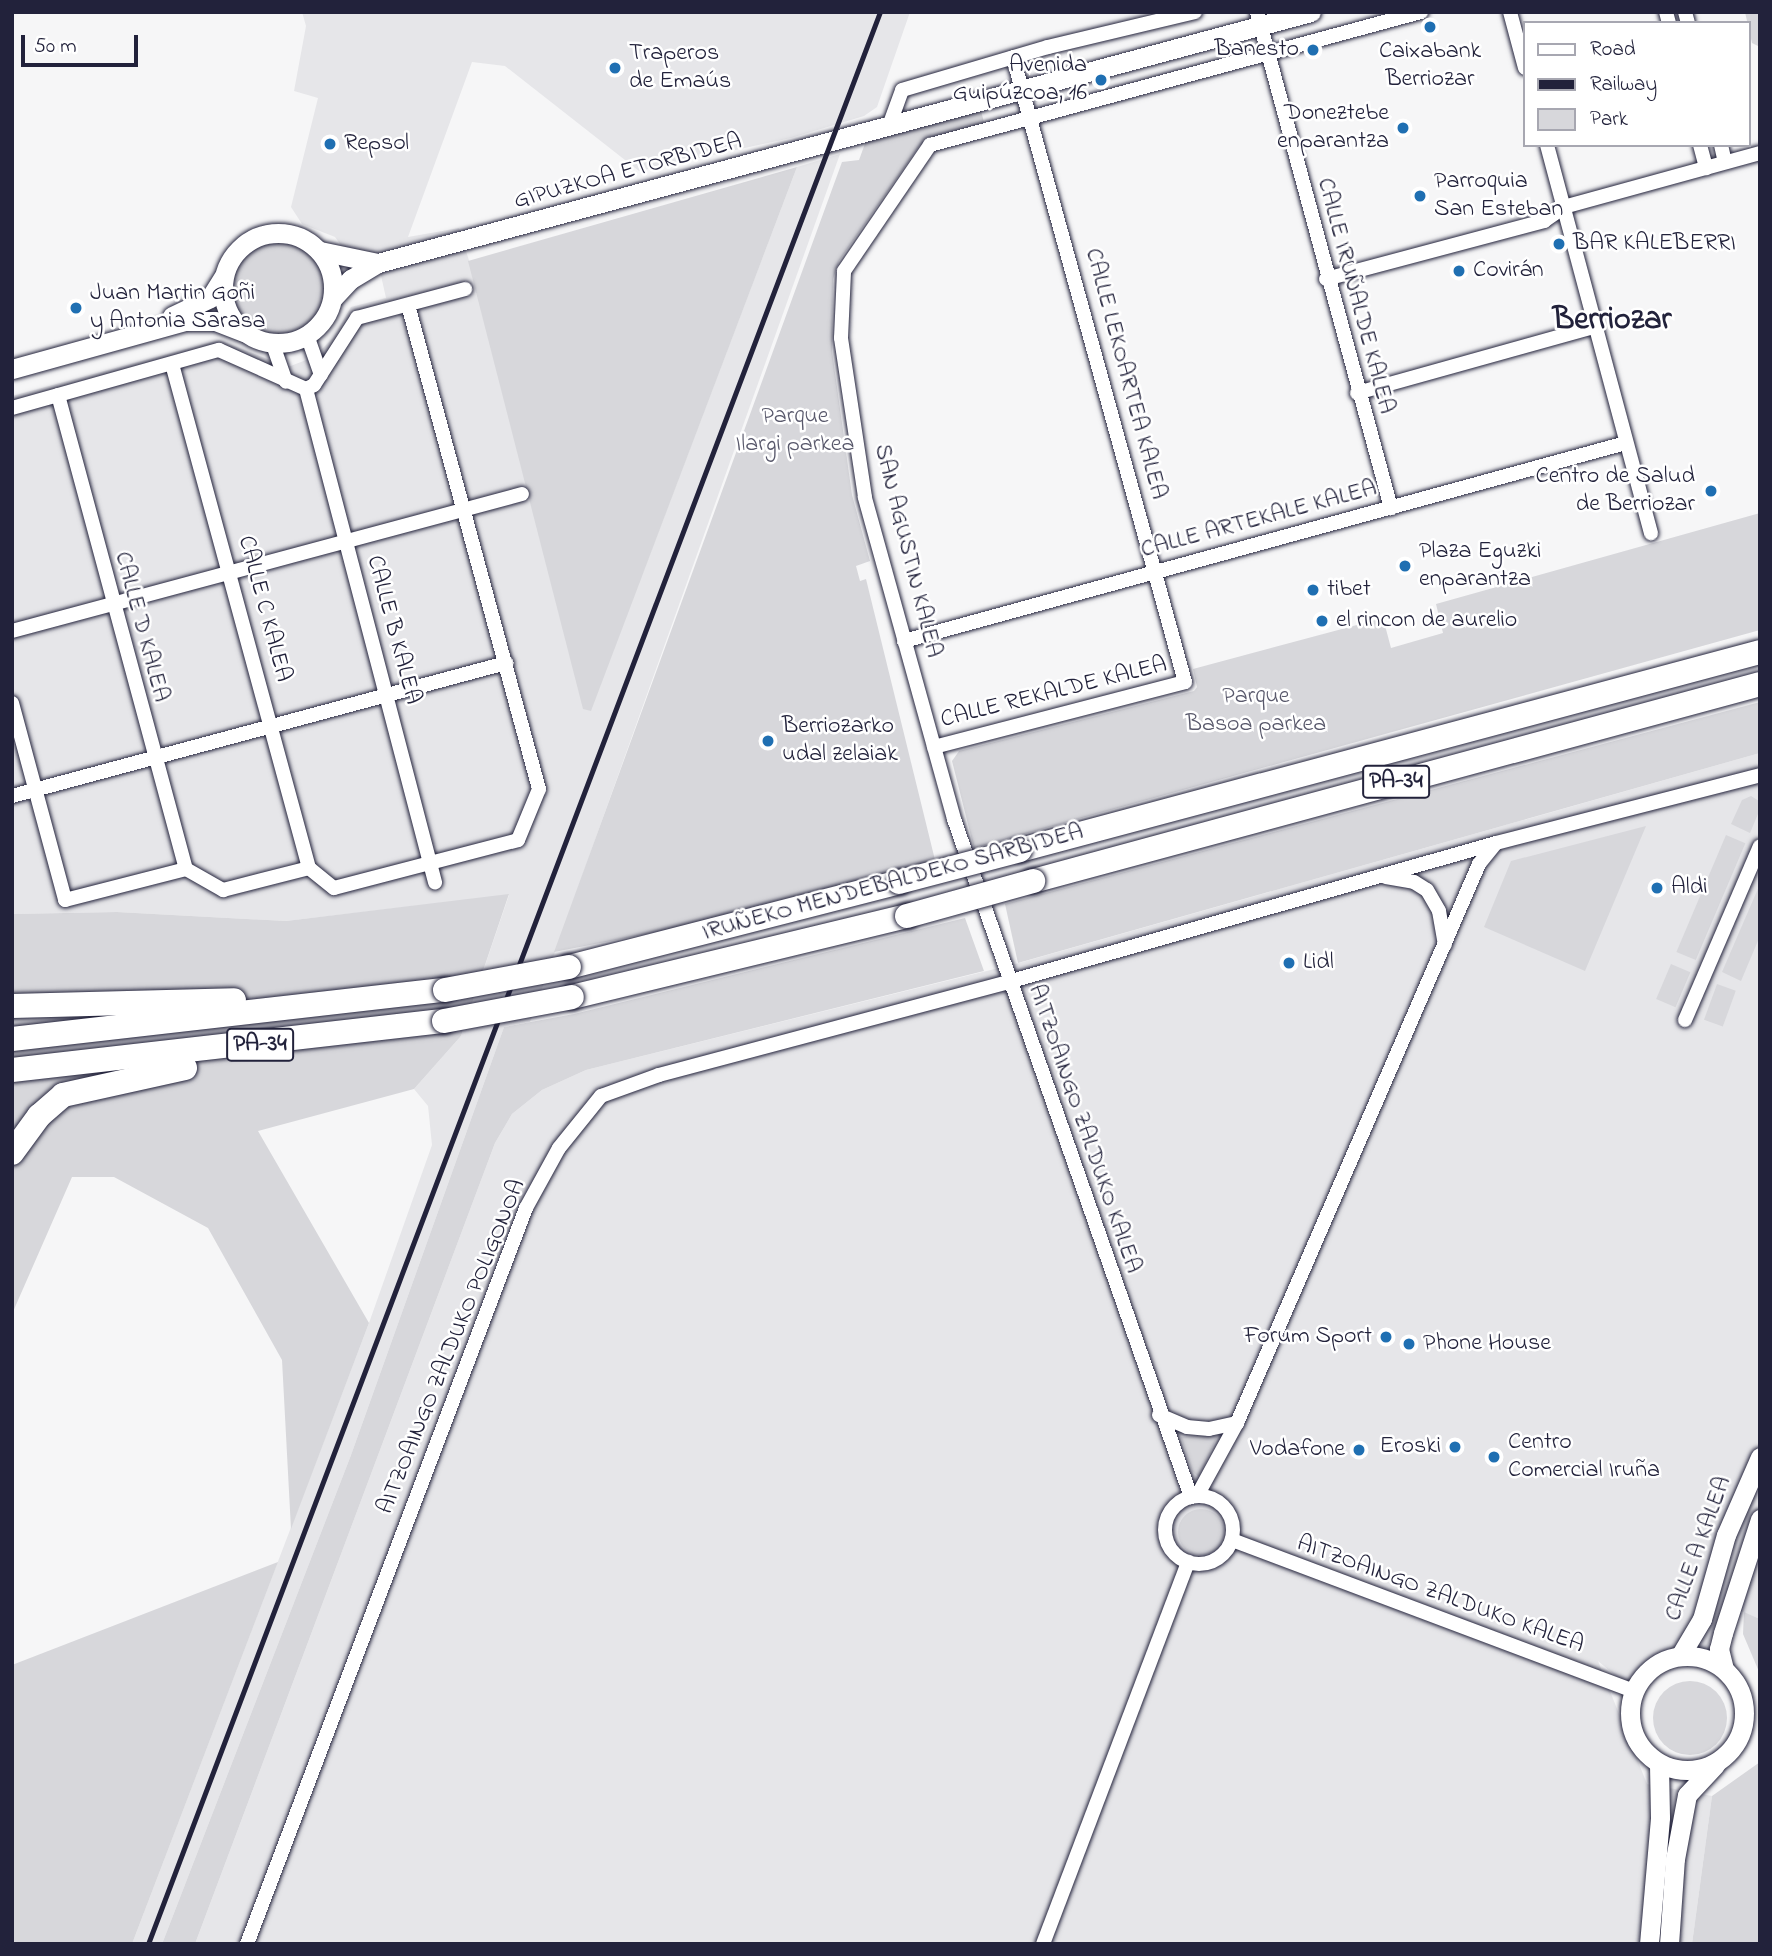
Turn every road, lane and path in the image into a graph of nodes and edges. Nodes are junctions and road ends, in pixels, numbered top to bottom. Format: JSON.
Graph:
{"nodes":[{"id":1,"x":1195,"y":12,"type":"edge"},
{"id":2,"x":1311,"y":12,"type":"edge"},
{"id":3,"x":1421,"y":12,"type":"edge"},
{"id":4,"x":1510,"y":12,"type":"edge"},
{"id":5,"x":1259,"y":19,"type":"edge"},
{"id":6,"x":1267,"y":55,"type":"junction"},
{"id":7,"x":1013,"y":57,"type":"junction"},
{"id":8,"x":1524,"y":64,"type":"edge"},
{"id":9,"x":1023,"y":89,"type":"junction"},
{"id":10,"x":1031,"y":119,"type":"junction"},
{"id":11,"x":889,"y":126,"type":"junction"},
{"id":12,"x":1548,"y":147,"type":"edge"},
{"id":13,"x":1701,"y":147,"type":"edge"},
{"id":14,"x":1722,"y":147,"type":"edge"},
{"id":15,"x":1760,"y":153,"type":"edge"},
{"id":16,"x":1726,"y":162,"type":"junction"},
{"id":17,"x":1706,"y":168,"type":"junction"},
{"id":18,"x":1564,"y":207,"type":"junction"},
{"id":19,"x":320,"y":251,"type":"junction"},
{"id":20,"x":378,"y":263,"type":"junction"},
{"id":21,"x":224,"y":276,"type":"junction"},
{"id":22,"x":1326,"y":279,"type":"junction"},
{"id":23,"x":465,"y":289,"type":"dead end"},
{"id":24,"x":332,"y":298,"type":"junction"},
{"id":25,"x":408,"y":305,"type":"junction"},
{"id":26,"x":1594,"y":327,"type":"junction"},
{"id":27,"x":248,"y":334,"type":"junction"},
{"id":28,"x":307,"y":335,"type":"junction"},
{"id":29,"x":272,"y":342,"type":"junction"},
{"id":30,"x":12,"y":358,"type":"edge"},
{"id":31,"x":172,"y":364,"type":"junction"},
{"id":32,"x":12,"y":369,"type":"edge"},
{"id":33,"x":321,"y":375,"type":"junction"},
{"id":34,"x":286,"y":382,"type":"junction"},
{"id":35,"x":306,"y":389,"type":"junction"},
{"id":36,"x":1357,"y":393,"type":"junction"},
{"id":37,"x":58,"y":396,"type":"junction"},
{"id":38,"x":12,"y":408,"type":"edge"},
{"id":39,"x":1626,"y":443,"type":"junction"},
{"id":40,"x":522,"y":494,"type":"dead end"},
{"id":41,"x":1391,"y":508,"type":"junction"},
{"id":42,"x":464,"y":510,"type":"junction"},
{"id":43,"x":1651,"y":533,"type":"dead end"},
{"id":44,"x":346,"y":541,"type":"junction"},
{"id":45,"x":1156,"y":572,"type":"junction"},
{"id":46,"x":230,"y":573,"type":"junction"},
{"id":47,"x":112,"y":604,"type":"junction"},
{"id":48,"x":12,"y":631,"type":"edge"},
{"id":49,"x":904,"y":641,"type":"junction"},
{"id":50,"x":1760,"y":645,"type":"edge"},
{"id":51,"x":1760,"y":652,"type":"edge"},
{"id":52,"x":506,"y":663,"type":"junction"},
{"id":53,"x":1185,"y":682,"type":"joint"},
{"id":54,"x":1760,"y":684,"type":"edge"},
{"id":55,"x":1633,"y":686,"type":"junction"},
{"id":56,"x":386,"y":695,"type":"junction"},
{"id":57,"x":12,"y":703,"type":"edge"},
{"id":58,"x":272,"y":726,"type":"junction"},
{"id":59,"x":934,"y":747,"type":"junction"},
{"id":60,"x":153,"y":760,"type":"junction"},
{"id":61,"x":1760,"y":775,"type":"edge"},
{"id":62,"x":36,"y":790,"type":"junction"},
{"id":63,"x":12,"y":796,"type":"edge"},
{"id":64,"x":1496,"y":843,"type":"junction"},
{"id":65,"x":1760,"y":846,"type":"edge"},
{"id":66,"x":431,"y":864,"type":"junction"},
{"id":67,"x":309,"y":868,"type":"junction"},
{"id":68,"x":186,"y":869,"type":"junction"},
{"id":69,"x":1377,"y":877,"type":"junction"},
{"id":70,"x":435,"y":882,"type":"dead end"},
{"id":71,"x":1445,"y":945,"type":"junction"},
{"id":72,"x":1008,"y":982,"type":"junction"},
{"id":73,"x":378,"y":999,"type":"junction"},
{"id":74,"x":12,"y":1006,"type":"edge"},
{"id":75,"x":1685,"y":1020,"type":"dead end"},
{"id":76,"x":337,"y":1036,"type":"junction"},
{"id":77,"x":12,"y":1039,"type":"edge"},
{"id":78,"x":12,"y":1070,"type":"edge"},
{"id":79,"x":12,"y":1153,"type":"edge"},
{"id":80,"x":1159,"y":1415,"type":"junction"},
{"id":81,"x":1237,"y":1423,"type":"junction"},
{"id":82,"x":1760,"y":1457,"type":"edge"},
{"id":83,"x":1194,"y":1496,"type":"junction"},
{"id":84,"x":1760,"y":1519,"type":"edge"},
{"id":85,"x":1232,"y":1540,"type":"junction"},
{"id":86,"x":1188,"y":1562,"type":"junction"},
{"id":87,"x":1680,"y":1656,"type":"junction"},
{"id":88,"x":1724,"y":1669,"type":"junction"},
{"id":89,"x":1634,"y":1691,"type":"junction"},
{"id":90,"x":1717,"y":1763,"type":"junction"},
{"id":91,"x":1658,"y":1764,"type":"junction"},
{"id":92,"x":247,"y":1944,"type":"edge"},
{"id":93,"x":1043,"y":1944,"type":"edge"},
{"id":94,"x":1649,"y":1944,"type":"edge"},
{"id":95,"x":1669,"y":1944,"type":"edge"}],
"edges":[{"from":1,"to":7,"type":"street"},
{"from":2,"to":5,"type":"main road","name":"GIPUZKOA ETORBIDEA"},
{"from":3,"to":6,"type":"street"},
{"from":4,"to":8,"type":"street"},
{"from":5,"to":6,"type":"street"},
{"from":5,"to":9,"type":"main road","name":"GIPUZKOA ETORBIDEA"},
{"from":6,"to":10,"type":"street"},
{"from":6,"to":22,"type":"street","name":"CALLE IRUÑALDE KALEA"},
{"from":7,"to":9,"type":"street"},
{"from":7,"to":11,"type":"street"},
{"from":9,"to":10,"type":"street"},
{"from":9,"to":11,"type":"main road","name":"GIPUZKOA ETORBIDEA"},
{"from":10,"to":45,"type":"street","name":"CALLE LEKOARTEA KALEA"},
{"from":10,"to":49,"type":"street","name":"SAN AGUSTIN KALEA"},
{"from":11,"to":20,"type":"main road","name":"GIPUZKOA ETORBIDEA"},
{"from":12,"to":18,"type":"street"},
{"from":13,"to":17,"type":"street"},
{"from":14,"to":16,"type":"street"},
{"from":15,"to":16,"type":"street"},
{"from":16,"to":17,"type":"street"},
{"from":17,"to":18,"type":"street"},
{"from":18,"to":22,"type":"street"},
{"from":18,"to":26,"type":"street"},
{"from":19,"to":20,"type":"main road","name":"GIPUZKOA ETORBIDEA"},
{"from":19,"to":21,"type":"main road"},
{"from":19,"to":24,"type":"main road"},
{"from":20,"to":24,"type":"main road","name":"GIPUZKOA ETORBIDEA"},
{"from":21,"to":27,"type":"main road"},
{"from":21,"to":30,"type":"main road"},
{"from":22,"to":36,"type":"street","name":"CALLE IRUÑALDE KALEA"},
{"from":23,"to":25,"type":"street"},
{"from":24,"to":28,"type":"main road"},
{"from":25,"to":33,"type":"street"},
{"from":25,"to":42,"type":"street"},
{"from":26,"to":36,"type":"street"},
{"from":26,"to":39,"type":"street"},
{"from":27,"to":29,"type":"main road"},
{"from":27,"to":32,"type":"main road"},
{"from":28,"to":29,"type":"main road"},
{"from":28,"to":33,"type":"street"},
{"from":29,"to":34,"type":"street"},
{"from":31,"to":34,"type":"street"},
{"from":31,"to":37,"type":"street"},
{"from":31,"to":46,"type":"street","name":"CALLE C KALEA"},
{"from":33,"to":35,"type":"street"},
{"from":34,"to":35,"type":"street"},
{"from":35,"to":44,"type":"street","name":"CALLE B KALEA"},
{"from":36,"to":41,"type":"street","name":"CALLE IRUÑALDE KALEA"},
{"from":37,"to":38,"type":"street"},
{"from":37,"to":47,"type":"street","name":"CALLE D KALEA"},
{"from":39,"to":41,"type":"street","name":"CALLE ARTEKALE KALEA"},
{"from":39,"to":43,"type":"street"},
{"from":40,"to":42,"type":"street"},
{"from":41,"to":45,"type":"street","name":"CALLE ARTEKALE KALEA"},
{"from":42,"to":44,"type":"street"},
{"from":42,"to":52,"type":"street"},
{"from":44,"to":46,"type":"street"},
{"from":44,"to":56,"type":"street","name":"CALLE B KALEA"},
{"from":45,"to":49,"type":"street","name":"CALLE ARTEKALE KALEA"},
{"from":45,"to":53,"type":"street","name":"CALLE LEKOARTEA KALEA"},
{"from":46,"to":47,"type":"street"},
{"from":46,"to":58,"type":"street","name":"CALLE C KALEA"},
{"from":47,"to":48,"type":"street"},
{"from":47,"to":60,"type":"street","name":"CALLE D KALEA"},
{"from":49,"to":59,"type":"street","name":"SAN AGUSTIN KALEA"},
{"from":50,"to":55,"type":"highway"},
{"from":51,"to":55,"type":"highway","name":"IRUÑEKO MENDEBALDEKO SARBIDEA","number":"PA-34"},
{"from":52,"to":56,"type":"street"},
{"from":52,"to":66,"type":"street"},
{"from":53,"to":59,"type":"street","name":"CALLE REKALDE KALEA"},
{"from":54,"to":76,"type":"highway","name":"IRUÑEKO MENDEBALDEKO SARBIDEA","number":"PA-34","bridge":true},
{"from":55,"to":73,"type":"highway","name":"IRUÑEKO MENDEBALDEKO SARBIDEA","number":"PA-34","bridge":true},
{"from":56,"to":58,"type":"street"},
{"from":56,"to":66,"type":"street","name":"CALLE B KALEA"},
{"from":57,"to":62,"type":"street"},
{"from":58,"to":60,"type":"street"},
{"from":58,"to":67,"type":"street","name":"CALLE C KALEA"},
{"from":59,"to":72,"type":"street","name":"SAN AGUSTIN KALEA"},
{"from":60,"to":62,"type":"street"},
{"from":60,"to":68,"type":"street","name":"CALLE D KALEA"},
{"from":61,"to":64,"type":"street","name":"AITZOAINGO ZALDUKO KALEA"},
{"from":62,"to":63,"type":"street"},
{"from":62,"to":68,"type":"street"},
{"from":64,"to":69,"type":"street","name":"AITZOAINGO ZALDUKO KALEA"},
{"from":64,"to":71,"type":"street"},
{"from":65,"to":75,"type":"street"},
{"from":66,"to":67,"type":"street"},
{"from":66,"to":70,"type":"street","name":"CALLE B KALEA"},
{"from":67,"to":68,"type":"street"},
{"from":69,"to":71,"type":"street","name":"AITZOAINGO ZALDUKO KALEA"},
{"from":69,"to":72,"type":"street","name":"AITZOAINGO ZALDUKO KALEA"},
{"from":71,"to":81,"type":"street"},
{"from":72,"to":80,"type":"street","name":"AITZOAINGO ZALDUKO KALEA"},
{"from":72,"to":92,"type":"street","name":"AITZOAINGO ZALDUKO POLIGONOA"},
{"from":73,"to":74,"type":"highway"},
{"from":73,"to":77,"type":"highway","name":"IRUÑEKO MENDEBALDEKO SARBIDEA","number":"PA-34"},
{"from":76,"to":78,"type":"highway","name":"IRUÑEKO MENDEBALDEKO SARBIDEA","number":"PA-34"},
{"from":76,"to":79,"type":"highway"},
{"from":80,"to":81,"type":"street"},
{"from":80,"to":83,"type":"street","name":"AITZOAINGO ZALDUKO KALEA"},
{"from":81,"to":83,"type":"street"},
{"from":82,"to":87,"type":"main road","name":"CALLE A KALEA"},
{"from":83,"to":85,"type":"street"},
{"from":83,"to":86,"type":"street"},
{"from":84,"to":88,"type":"main road","name":"CALLE A KALEA"},
{"from":85,"to":86,"type":"street"},
{"from":85,"to":89,"type":"street","name":"AITZOAINGO ZALDUKO KALEA"},
{"from":86,"to":93,"type":"street"},
{"from":87,"to":88,"type":"main road"},
{"from":87,"to":89,"type":"main road"},
{"from":88,"to":90,"type":"main road"},
{"from":89,"to":91,"type":"main road"},
{"from":90,"to":91,"type":"main road"},
{"from":90,"to":95,"type":"main road"},
{"from":91,"to":94,"type":"main road"}]}
